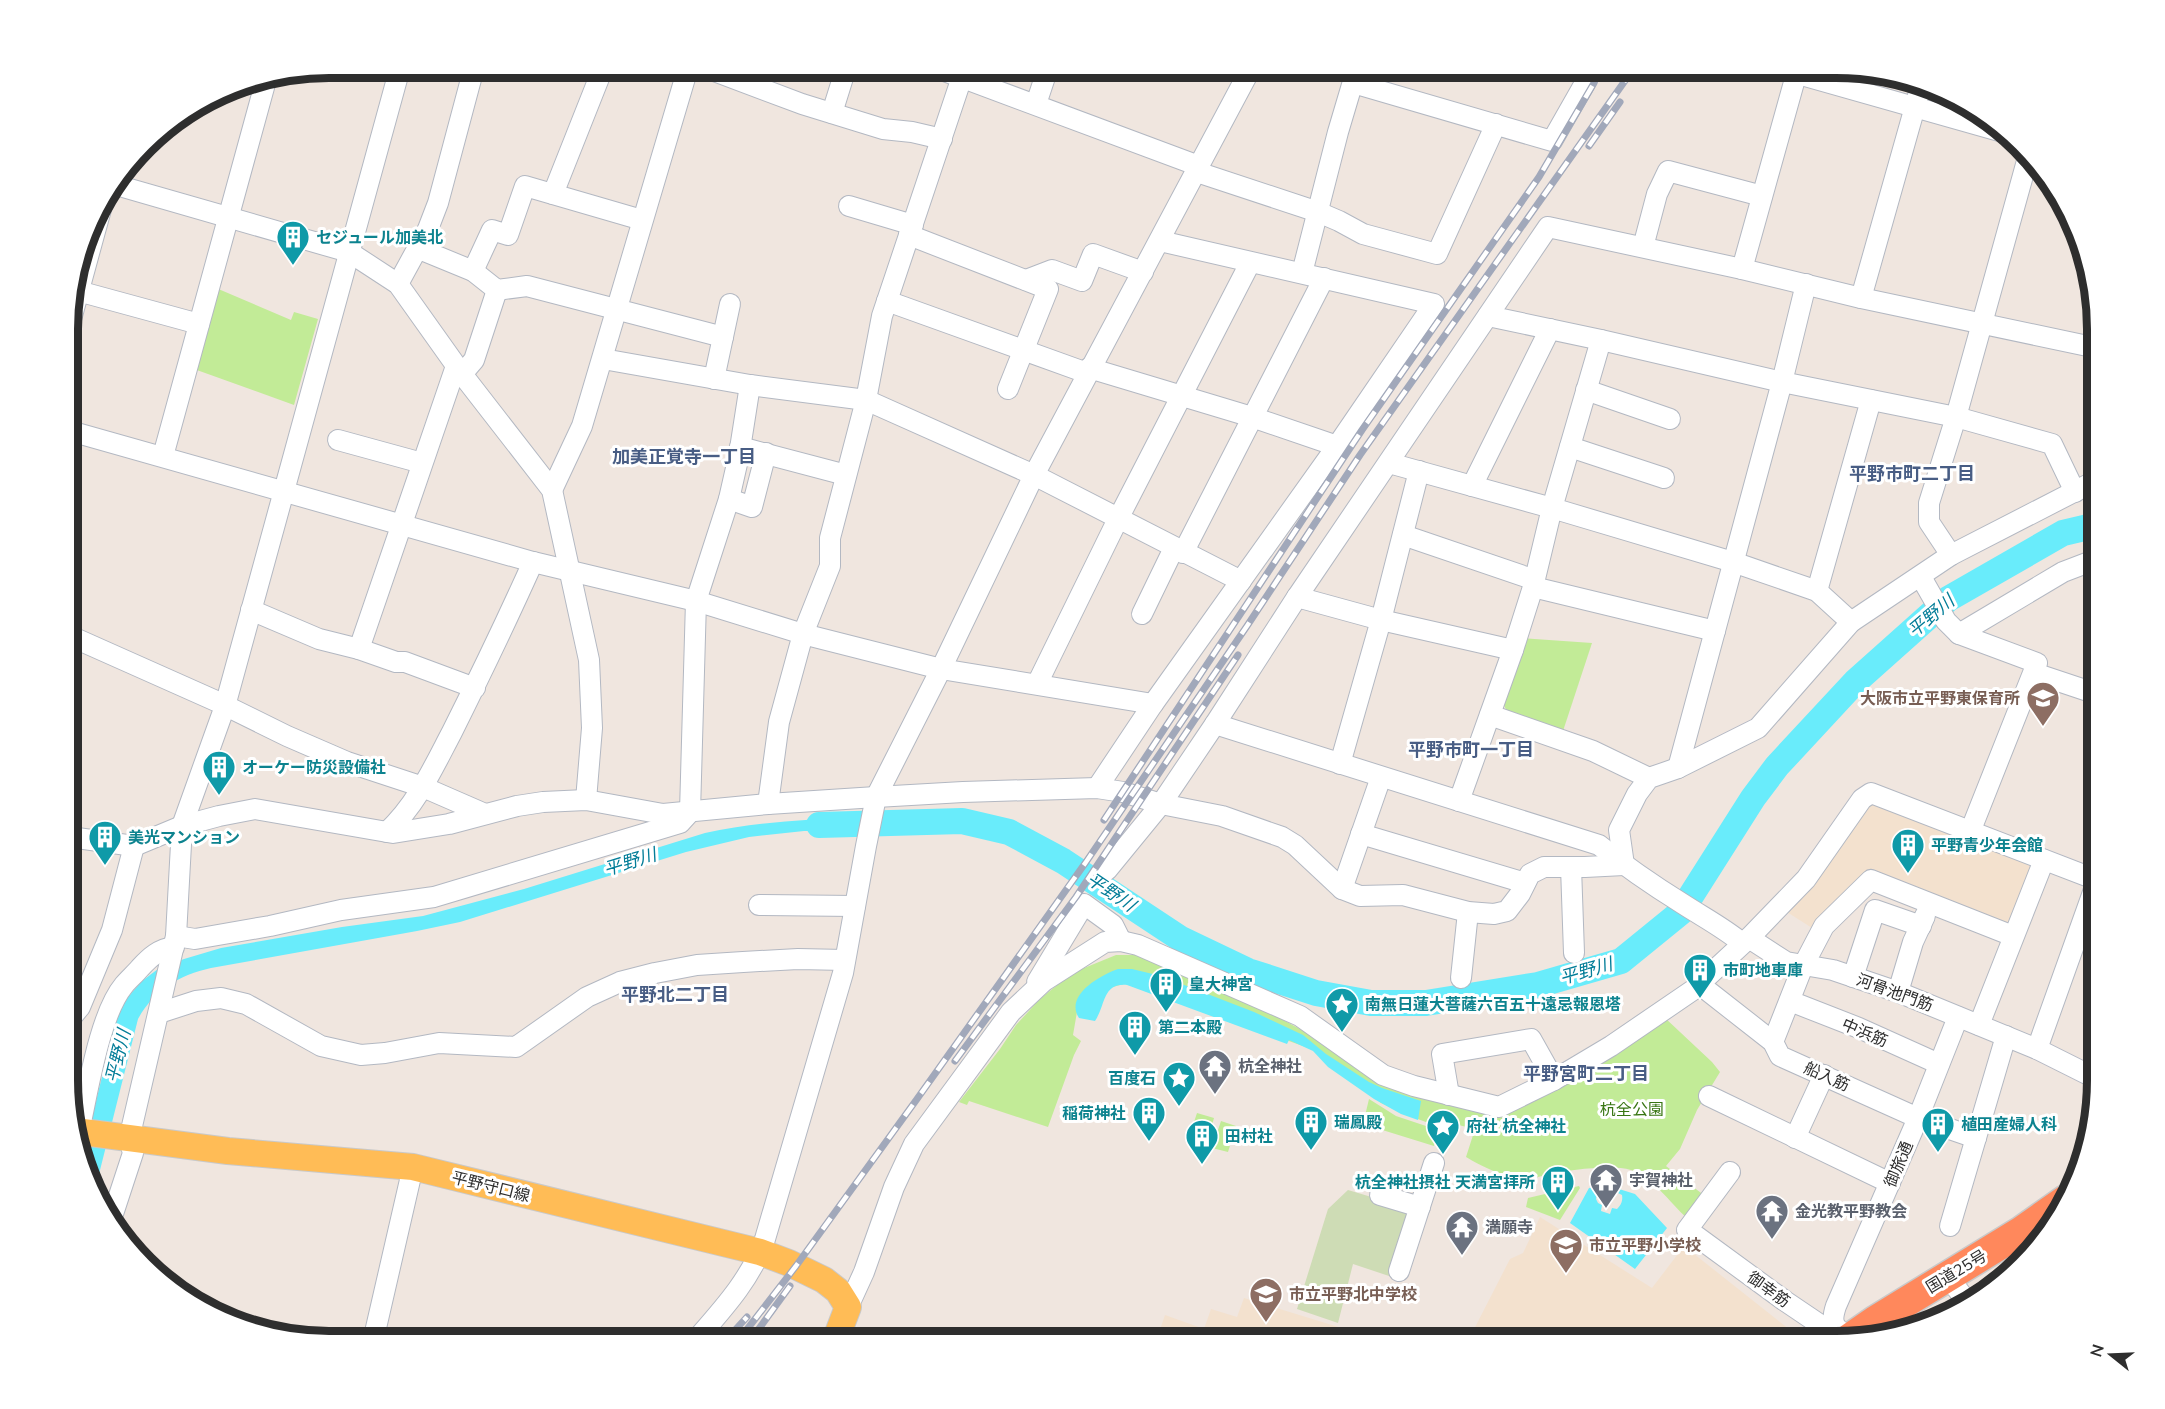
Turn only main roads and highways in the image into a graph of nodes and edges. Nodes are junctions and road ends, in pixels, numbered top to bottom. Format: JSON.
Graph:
{"nodes":[{"id":1,"x":84,"y":1132,"type":"edge"},
{"id":2,"x":2050,"y":1211,"type":"edge"},
{"id":3,"x":1867,"y":1329,"type":"edge"},
{"id":4,"x":839,"y":1331,"type":"edge"}],
"edges":[{"from":1,"to":4,"type":"main road","name":"平野守口線"},
{"from":2,"to":3,"type":"highway","name":"国道25号"}]}
